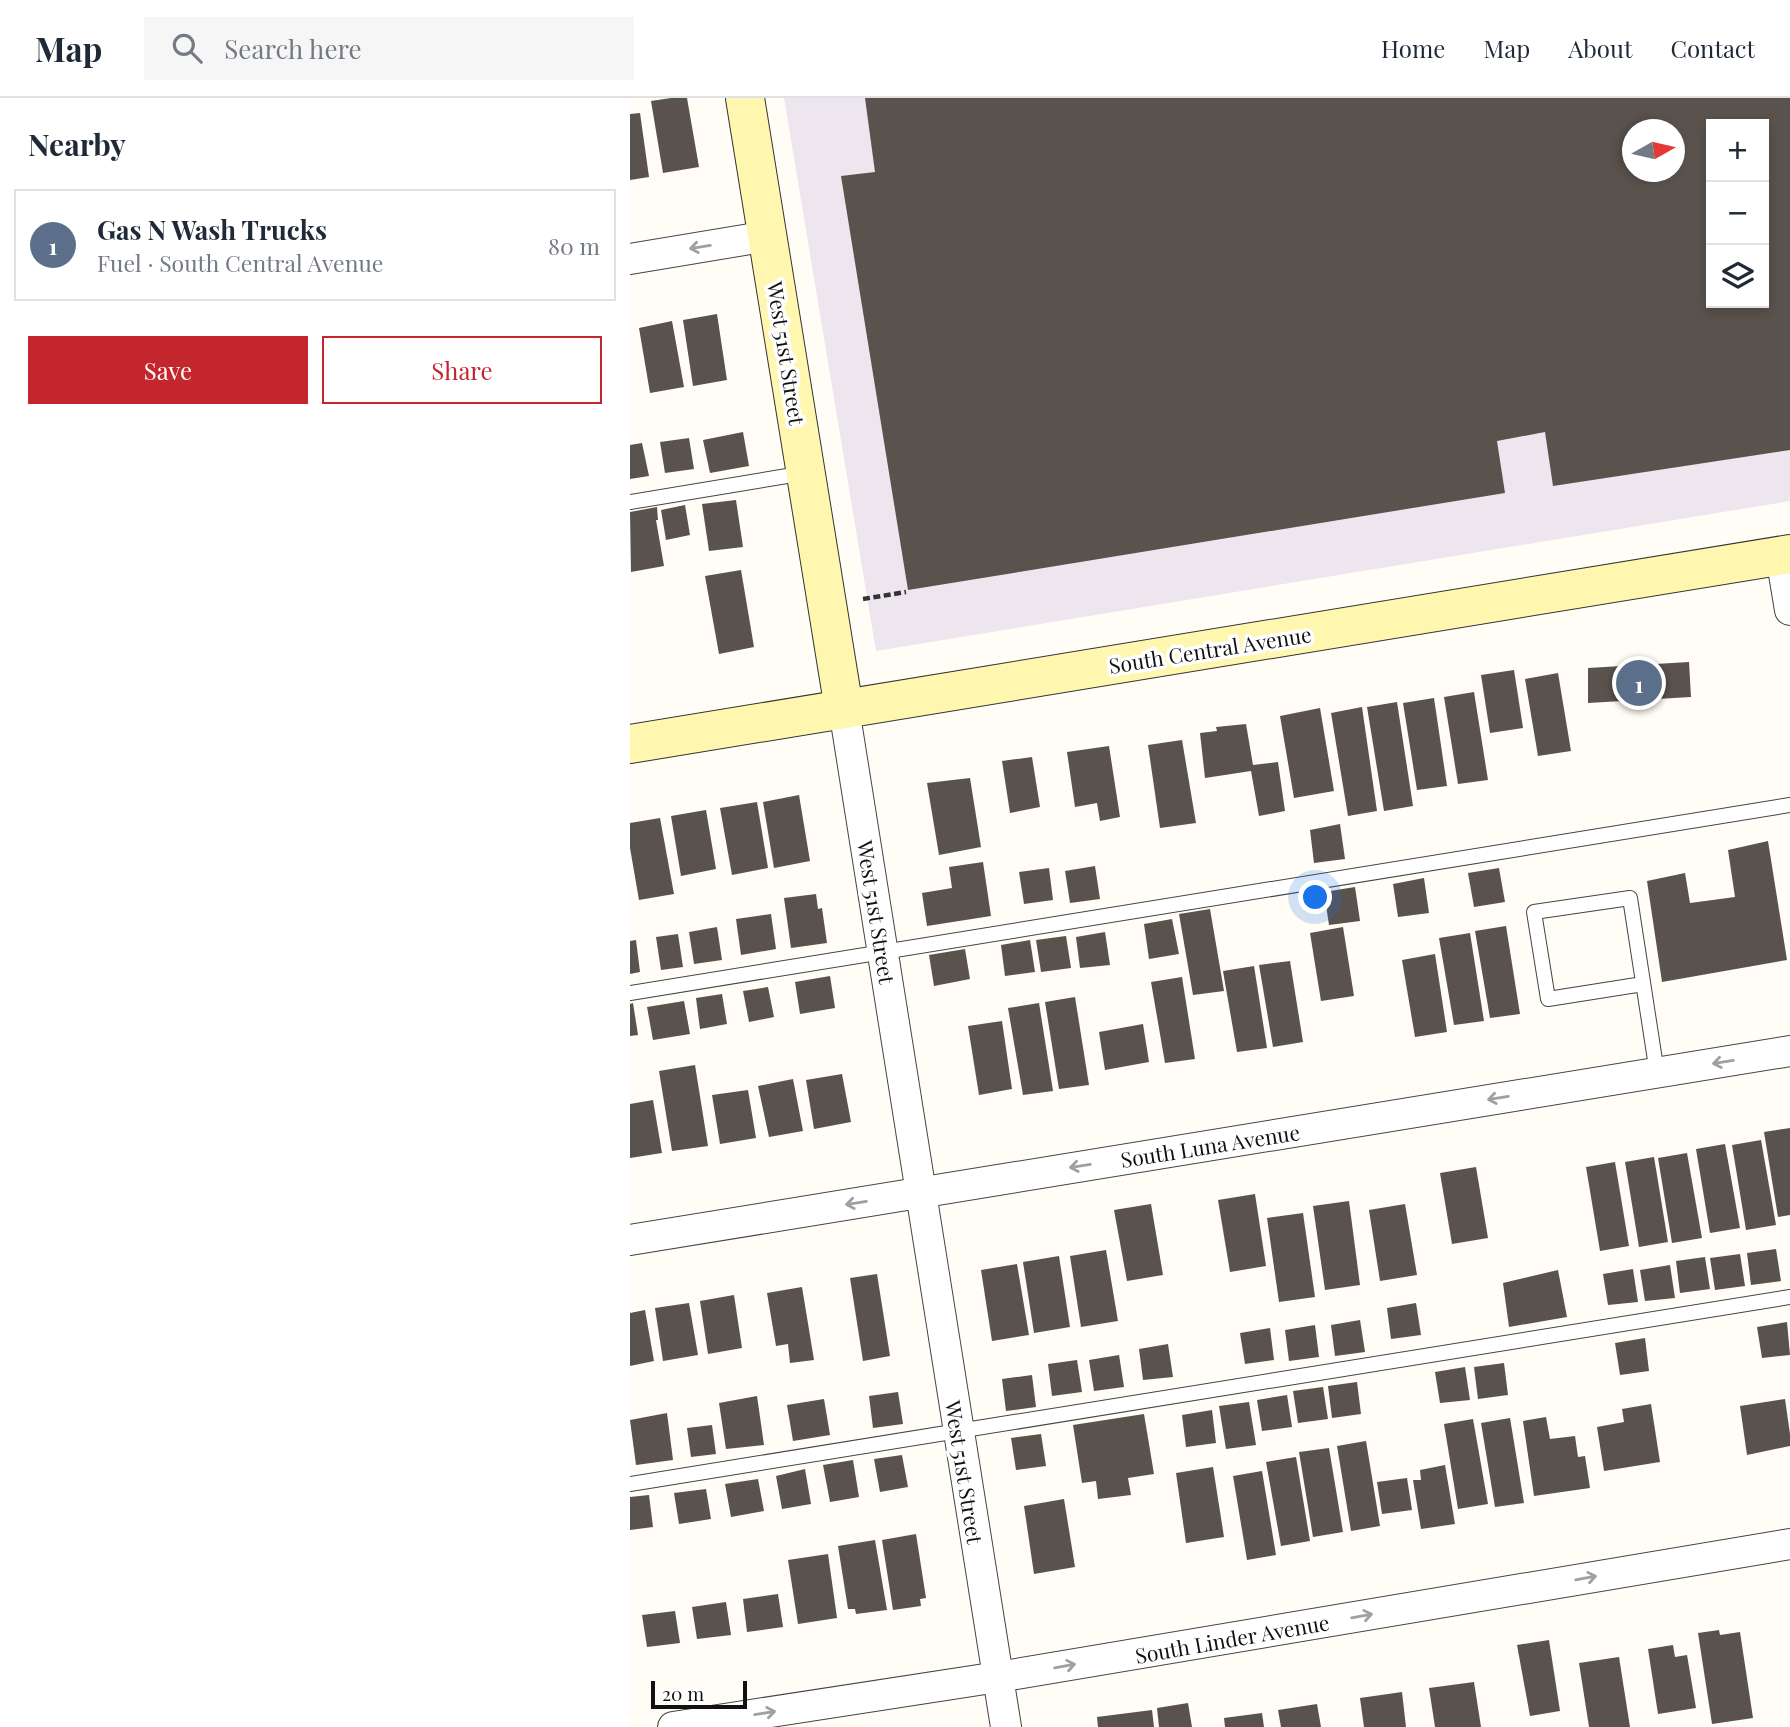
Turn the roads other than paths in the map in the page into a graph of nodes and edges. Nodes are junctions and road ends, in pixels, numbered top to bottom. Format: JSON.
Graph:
{"nodes":[{"id":1,"x":745,"y":98,"type":"edge"},
{"id":2,"x":768,"y":236,"type":"junction"},
{"id":3,"x":630,"y":259,"type":"edge"},
{"id":4,"x":806,"y":473,"type":"junction"},
{"id":5,"x":630,"y":502,"type":"edge"},
{"id":6,"x":1786,"y":555,"type":"edge"},
{"id":7,"x":1790,"y":610,"type":"edge"},
{"id":8,"x":844,"y":709,"type":"junction"},
{"id":9,"x":630,"y":744,"type":"edge"},
{"id":10,"x":1790,"y":805,"type":"edge"},
{"id":11,"x":883,"y":951,"type":"junction"},
{"id":12,"x":1643,"y":984,"type":"junction"},
{"id":13,"x":630,"y":993,"type":"edge"},
{"id":14,"x":1790,"y":1051,"type":"edge"},
{"id":15,"x":1657,"y":1073,"type":"junction"},
{"id":16,"x":921,"y":1192,"type":"junction"},
{"id":17,"x":630,"y":1240,"type":"edge"},
{"id":18,"x":1790,"y":1297,"type":"edge"},
{"id":19,"x":959,"y":1431,"type":"junction"},
{"id":20,"x":630,"y":1484,"type":"edge"},
{"id":21,"x":1790,"y":1544,"type":"edge"},
{"id":22,"x":998,"y":1677,"type":"junction"},
{"id":23,"x":673,"y":1727,"type":"edge"},
{"id":24,"x":1006,"y":1727,"type":"edge"}],
"edges":[{"from":1,"to":2,"type":"main road","name":"West 51st Street"},
{"from":2,"to":3,"type":"street","one_way":true},
{"from":2,"to":4,"type":"main road","name":"West 51st Street"},
{"from":4,"to":5,"type":"lane"},
{"from":4,"to":8,"type":"main road","name":"West 51st Street"},
{"from":6,"to":7,"type":"street"},
{"from":6,"to":8,"type":"main road","name":"South Central Avenue"},
{"from":8,"to":9,"type":"main road","name":"South Central Avenue"},
{"from":8,"to":11,"type":"street","name":"West 51st Street"},
{"from":10,"to":11,"type":"lane"},
{"from":11,"to":13,"type":"lane"},
{"from":11,"to":16,"type":"street","name":"West 51st Street"},
{"from":12,"to":12,"type":"lane"},
{"from":12,"to":15,"type":"lane"},
{"from":14,"to":15,"type":"street","name":"South Luna Avenue","one_way":true},
{"from":15,"to":16,"type":"street","name":"South Luna Avenue","one_way":true},
{"from":16,"to":17,"type":"street","name":"South Luna Avenue","one_way":true},
{"from":16,"to":19,"type":"street","name":"West 51st Street"},
{"from":18,"to":19,"type":"lane"},
{"from":19,"to":20,"type":"lane"},
{"from":19,"to":22,"type":"street","name":"West 51st Street"},
{"from":22,"to":21,"type":"street","name":"South Linder Avenue","one_way":true},
{"from":23,"to":22,"type":"street","name":"South Linder Avenue","one_way":true},
{"from":22,"to":24,"type":"street","name":"West 51st Street"}]}
